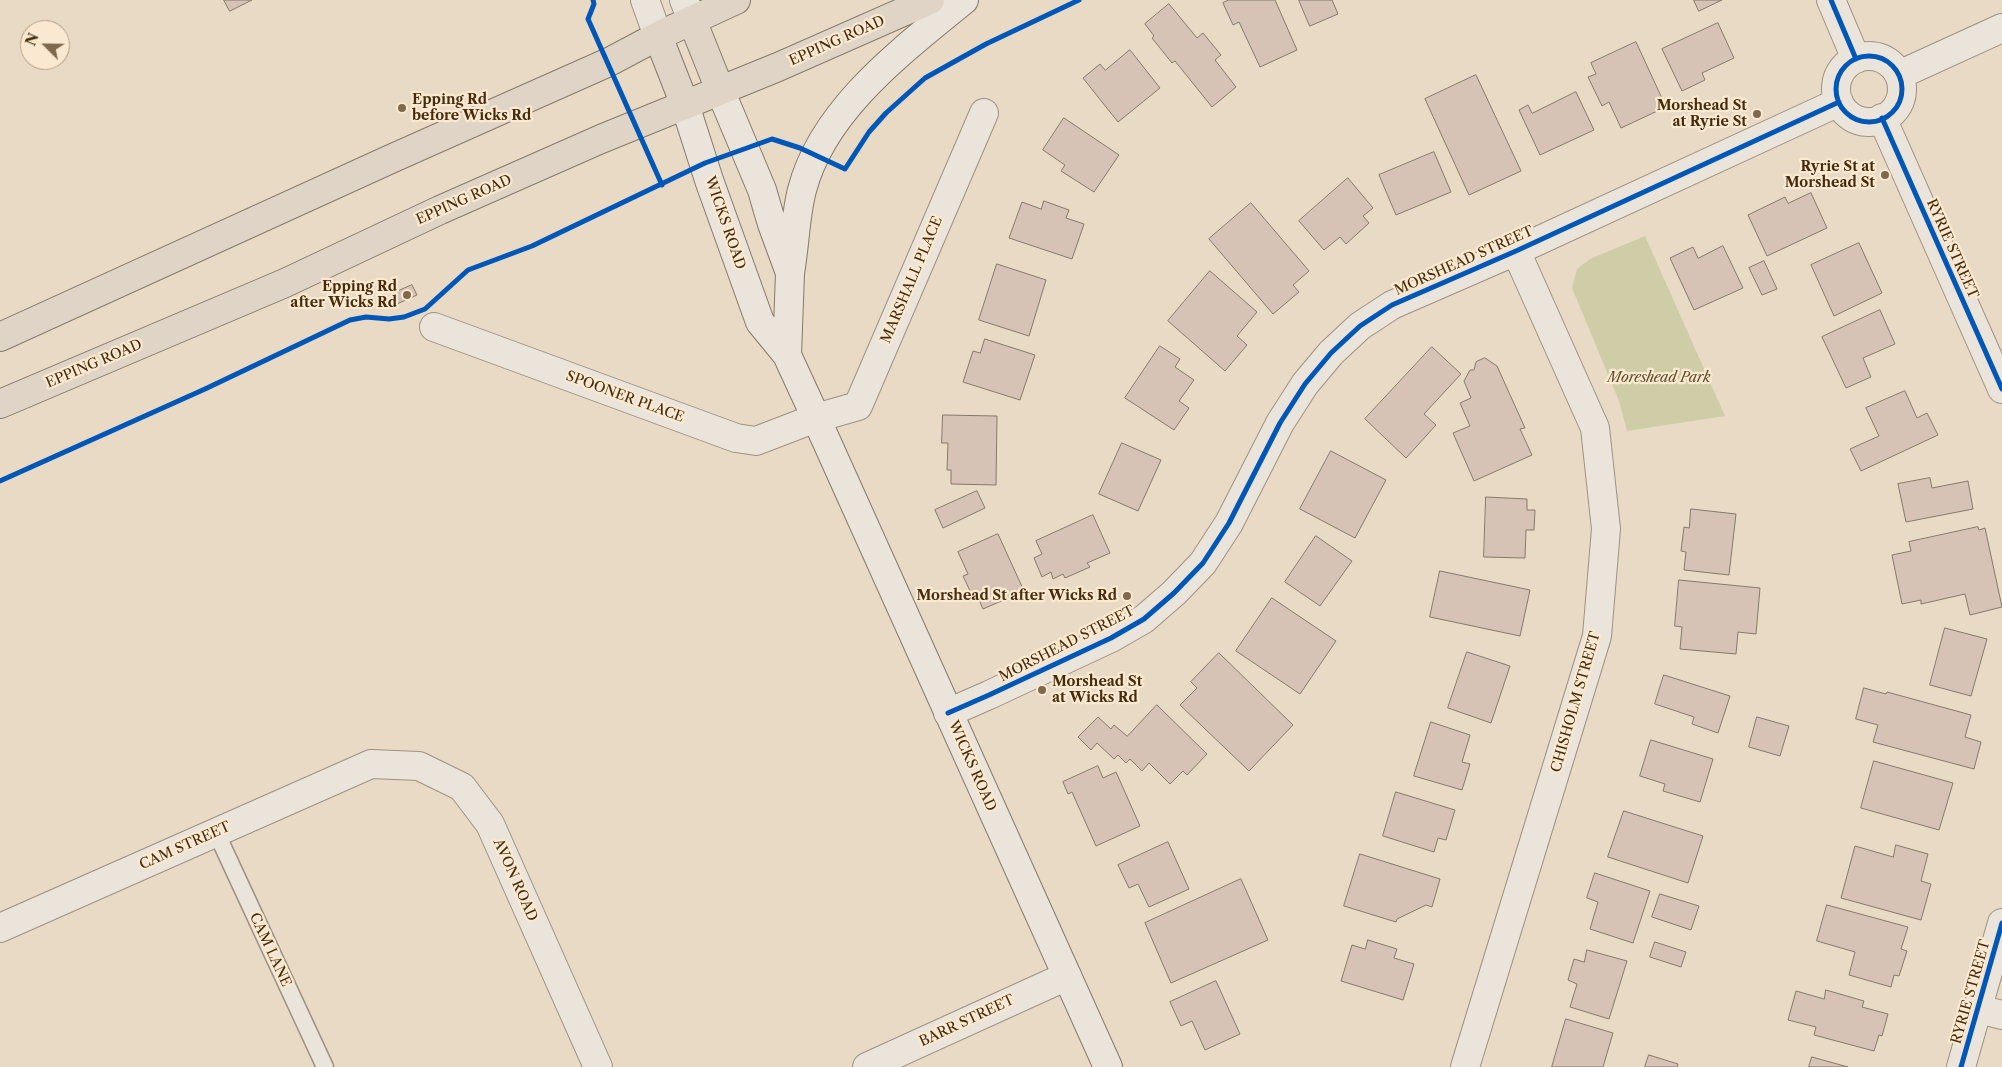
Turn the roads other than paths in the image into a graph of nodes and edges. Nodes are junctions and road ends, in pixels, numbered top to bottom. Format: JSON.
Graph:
{"nodes":[{"id":1,"x":645,"y":0,"type":"edge"},
{"id":2,"x":736,"y":0,"type":"edge"},
{"id":3,"x":930,"y":0,"type":"edge"},
{"id":4,"x":964,"y":0,"type":"edge"},
{"id":5,"x":1831,"y":0,"type":"edge"},
{"id":6,"x":688,"y":10,"type":"edge"},
{"id":7,"x":2002,"y":28,"type":"edge"},
{"id":8,"x":658,"y":36,"type":"junction"},
{"id":9,"x":1856,"y":59,"type":"junction"},
{"id":10,"x":1899,"y":75,"type":"junction"},
{"id":11,"x":720,"y":90,"type":"junction"},
{"id":12,"x":1839,"y":102,"type":"junction"},
{"id":13,"x":685,"y":104,"type":"junction"},
{"id":14,"x":984,"y":113,"type":"dead end"},
{"id":15,"x":1882,"y":118,"type":"junction"},
{"id":16,"x":1516,"y":251,"type":"junction"},
{"id":17,"x":790,"y":272,"type":"junction"},
{"id":18,"x":434,"y":326,"type":"dead end"},
{"id":19,"x":0,"y":338,"type":"edge"},
{"id":20,"x":787,"y":355,"type":"junction"},
{"id":21,"x":2002,"y":389,"type":"edge"},
{"id":22,"x":0,"y":404,"type":"edge"},
{"id":23,"x":816,"y":418,"type":"junction"},
{"id":24,"x":948,"y":713,"type":"junction"},
{"id":25,"x":371,"y":764,"type":"joint"},
{"id":26,"x":216,"y":832,"type":"junction"},
{"id":27,"x":2002,"y":923,"type":"edge"},
{"id":28,"x":0,"y":928,"type":"edge"},
{"id":29,"x":1067,"y":976,"type":"junction"},
{"id":30,"x":1990,"y":1012,"type":"edge"},
{"id":31,"x":325,"y":1067,"type":"edge"},
{"id":32,"x":598,"y":1067,"type":"edge"},
{"id":33,"x":866,"y":1067,"type":"edge"},
{"id":34,"x":1108,"y":1067,"type":"edge"},
{"id":35,"x":1466,"y":1067,"type":"edge"},
{"id":36,"x":1961,"y":1067,"type":"edge"}],
"edges":[{"from":1,"to":8,"type":"street","name":"WICKS ROAD"},
{"from":2,"to":6,"type":"main road"},
{"from":3,"to":11,"type":"main road","name":"EPPING ROAD"},
{"from":4,"to":17,"type":"street"},
{"from":5,"to":9,"type":"street"},
{"from":6,"to":8,"type":"main road"},
{"from":6,"to":11,"type":"main road","name":"WICKS ROAD"},
{"from":7,"to":10,"type":"street"},
{"from":8,"to":13,"type":"main road","name":"WICKS ROAD"},
{"from":8,"to":19,"type":"main road"},
{"from":9,"to":10,"type":"street"},
{"from":9,"to":12,"type":"street"},
{"from":10,"to":15,"type":"street"},
{"from":11,"to":13,"type":"main road","name":"EPPING ROAD"},
{"from":11,"to":17,"type":"street","name":"WICKS ROAD"},
{"from":12,"to":15,"type":"street"},
{"from":12,"to":16,"type":"street","name":"MORSHEAD STREET"},
{"from":13,"to":20,"type":"street","name":"WICKS ROAD"},
{"from":13,"to":22,"type":"main road","name":"EPPING ROAD"},
{"from":14,"to":23,"type":"street","name":"MARSHALL PLACE"},
{"from":15,"to":21,"type":"street","name":"RYRIE STREET"},
{"from":16,"to":24,"type":"street","name":"MORSHEAD STREET"},
{"from":16,"to":35,"type":"street","name":"CHISHOLM STREET"},
{"from":17,"to":20,"type":"street","name":"WICKS ROAD"},
{"from":18,"to":23,"type":"street","name":"SPOONER PLACE"},
{"from":20,"to":23,"type":"street","name":"WICKS ROAD"},
{"from":23,"to":24,"type":"street","name":"WICKS ROAD"},
{"from":24,"to":29,"type":"street","name":"WICKS ROAD"},
{"from":25,"to":26,"type":"street","name":"CAM STREET"},
{"from":25,"to":32,"type":"street","name":"AVON ROAD"},
{"from":26,"to":28,"type":"street","name":"CAM STREET"},
{"from":26,"to":31,"type":"lane","name":"CAM LANE"},
{"from":27,"to":30,"type":"street","name":"RYRIE STREET"},
{"from":29,"to":33,"type":"street","name":"BARR STREET"},
{"from":29,"to":34,"type":"street","name":"WICKS ROAD"},
{"from":30,"to":36,"type":"street","name":"RYRIE STREET"}]}
